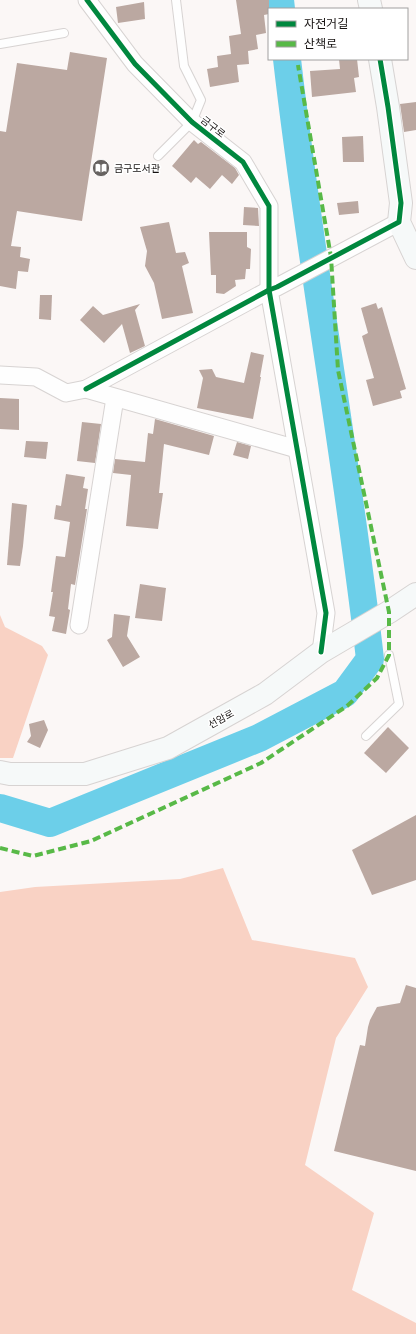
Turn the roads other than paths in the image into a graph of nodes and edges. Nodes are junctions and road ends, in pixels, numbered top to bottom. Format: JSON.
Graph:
{"nodes":[{"id":1,"x":87,"y":0,"type":"edge"},
{"id":2,"x":176,"y":0,"type":"edge"},
{"id":3,"x":64,"y":33,"type":"dead end"},
{"id":4,"x":0,"y":44,"type":"edge"},
{"id":5,"x":380,"y":60,"type":"edge"},
{"id":6,"x":192,"y":122,"type":"junction"},
{"id":7,"x":158,"y":156,"type":"dead end"},
{"id":8,"x":408,"y":217,"type":"edge"},
{"id":9,"x":416,"y":258,"type":"edge"},
{"id":10,"x":273,"y":288,"type":"junction"},
{"id":11,"x":0,"y":375,"type":"edge"},
{"id":12,"x":86,"y":389,"type":"junction"},
{"id":13,"x":115,"y":398,"type":"junction"},
{"id":14,"x":297,"y":449,"type":"junction"},
{"id":15,"x":416,"y":594,"type":"edge"},
{"id":16,"x":79,"y":625,"type":"dead end"},
{"id":17,"x":328,"y":648,"type":"junction"},
{"id":18,"x":389,"y":654,"type":"dead end"},
{"id":19,"x":366,"y":736,"type":"dead end"},
{"id":20,"x":0,"y":772,"type":"edge"}],
"edges":[{"from":1,"to":6,"type":"street","name":"금구로"},
{"from":2,"to":6,"type":"lane"},
{"from":3,"to":4,"type":"lane"},
{"from":5,"to":8,"type":"main road"},
{"from":6,"to":7,"type":"lane"},
{"from":6,"to":10,"type":"street","name":"금구로"},
{"from":8,"to":9,"type":"main road"},
{"from":8,"to":10,"type":"street"},
{"from":10,"to":12,"type":"street"},
{"from":10,"to":14,"type":"street","name":"금구로"},
{"from":11,"to":12,"type":"street"},
{"from":12,"to":13,"type":"street"},
{"from":13,"to":14,"type":"street"},
{"from":13,"to":16,"type":"street"},
{"from":14,"to":17,"type":"street","name":"금구로"},
{"from":15,"to":17,"type":"main road","name":"선암로"},
{"from":17,"to":20,"type":"main road","name":"선암로"},
{"from":18,"to":19,"type":"lane"}]}
